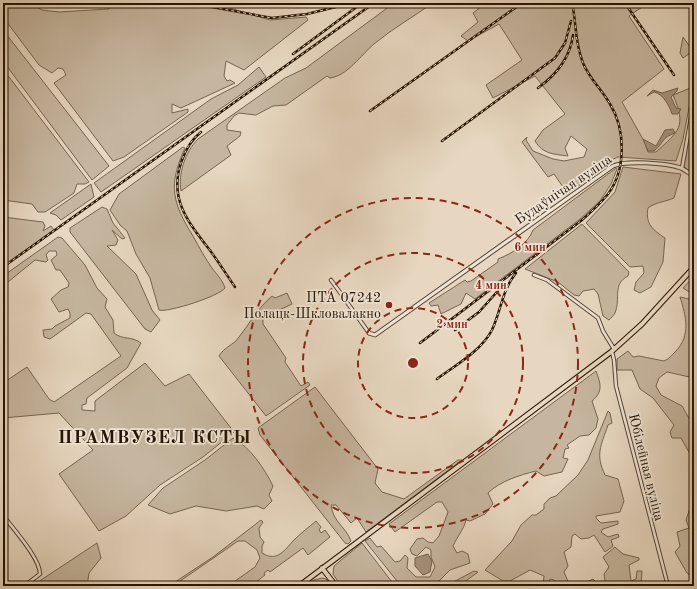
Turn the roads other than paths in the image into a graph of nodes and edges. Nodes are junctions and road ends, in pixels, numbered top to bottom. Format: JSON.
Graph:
{"nodes":[{"id":1,"x":313,"y":3,"type":"edge"},
{"id":2,"x":341,"y":3,"type":"edge"},
{"id":3,"x":694,"y":101,"type":"edge"},
{"id":4,"x":682,"y":168,"type":"junction"},
{"id":5,"x":694,"y":176,"type":"edge"},
{"id":6,"x":694,"y":267,"type":"edge"},
{"id":7,"x":534,"y":275,"type":"dead end"},
{"id":8,"x":331,"y":280,"type":"dead end"},
{"id":9,"x":369,"y":333,"type":"joint"},
{"id":10,"x":613,"y":350,"type":"junction"},
{"id":11,"x":3,"y":515,"type":"edge"},
{"id":12,"x":322,"y":568,"type":"junction"},
{"id":13,"x":24,"y":586,"type":"edge"},
{"id":14,"x":299,"y":586,"type":"edge"},
{"id":15,"x":336,"y":586,"type":"edge"},
{"id":16,"x":668,"y":586,"type":"edge"}],
"edges":[{"from":1,"to":2,"type":"street"},
{"from":3,"to":4,"type":"street"},
{"from":4,"to":5,"type":"street","name":"Будаўнічая вуліца"},
{"from":4,"to":9,"type":"street","name":"Будаўнічая вуліца"},
{"from":6,"to":10,"type":"main road"},
{"from":7,"to":10,"type":"street"},
{"from":8,"to":9,"type":"street"},
{"from":10,"to":12,"type":"main road"},
{"from":10,"to":16,"type":"street","name":"Юбілейная вуліца"},
{"from":11,"to":13,"type":"street"},
{"from":12,"to":14,"type":"main road"},
{"from":12,"to":15,"type":"main road"}]}
